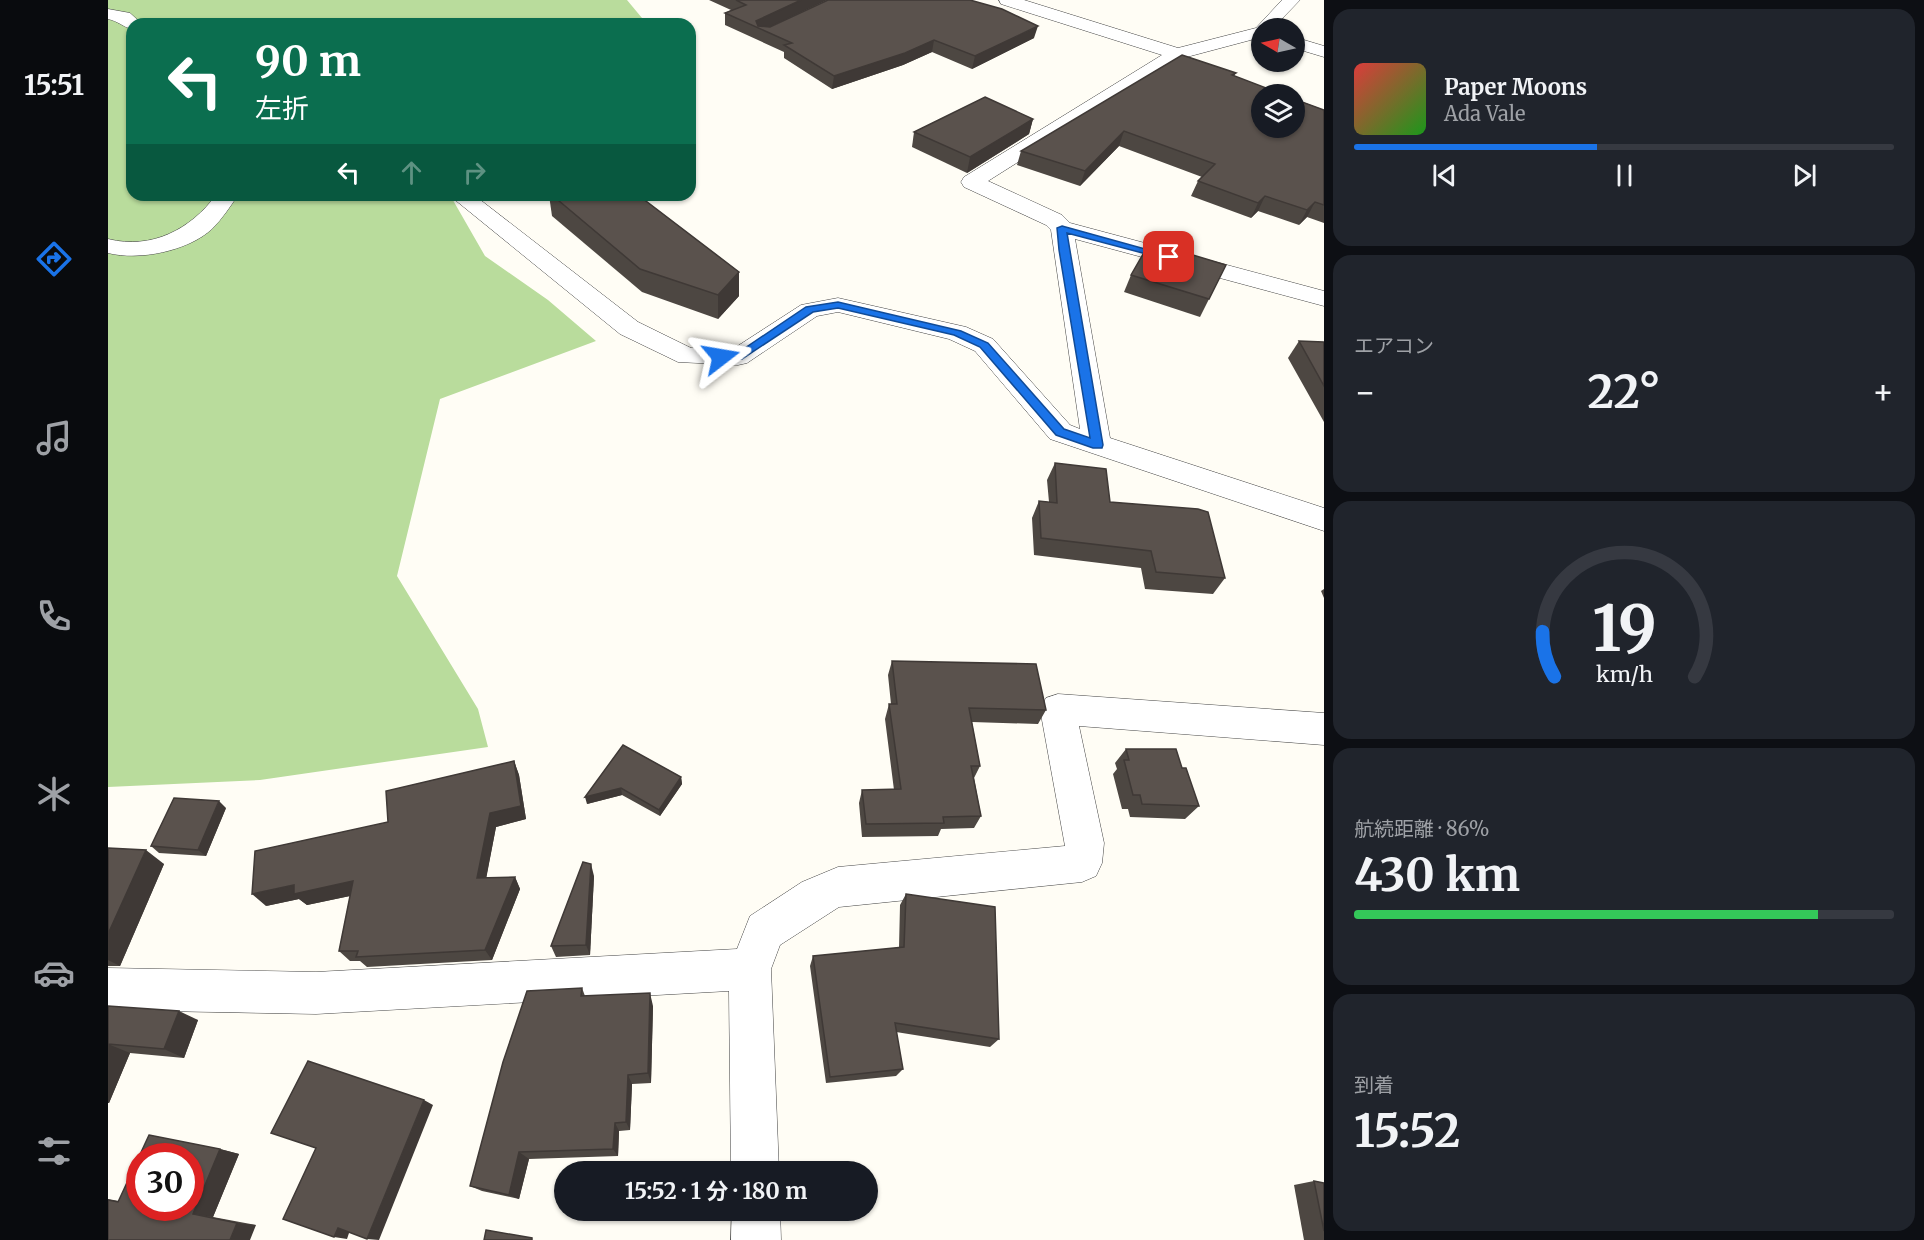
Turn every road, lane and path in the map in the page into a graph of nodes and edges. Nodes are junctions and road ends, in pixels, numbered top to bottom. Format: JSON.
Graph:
{"nodes":[{"id":1,"x":1007,"y":0,"type":"edge"},
{"id":2,"x":1292,"y":0,"type":"edge"},
{"id":3,"x":108,"y":14,"type":"edge"},
{"id":4,"x":126,"y":18,"type":"edge"},
{"id":5,"x":1272,"y":18,"type":"edge"},
{"id":6,"x":1251,"y":33,"type":"edge"},
{"id":7,"x":1305,"y":46,"type":"edge"},
{"id":8,"x":1324,"y":52,"type":"edge"},
{"id":9,"x":1177,"y":54,"type":"junction"},
{"id":10,"x":222,"y":201,"type":"edge"},
{"id":11,"x":468,"y":201,"type":"edge"},
{"id":12,"x":1062,"y":228,"type":"junction"},
{"id":13,"x":108,"y":246,"type":"edge"},
{"id":14,"x":1324,"y":299,"type":"edge"},
{"id":15,"x":1097,"y":445,"type":"junction"},
{"id":16,"x":1324,"y":520,"type":"edge"},
{"id":17,"x":1324,"y":729,"type":"edge"},
{"id":18,"x":750,"y":969,"type":"junction"},
{"id":19,"x":108,"y":989,"type":"edge"},
{"id":20,"x":755,"y":1161,"type":"edge"},
{"id":21,"x":756,"y":1221,"type":"edge"},
{"id":22,"x":756,"y":1240,"type":"edge"}],
"edges":[{"from":1,"to":9,"type":"street"},
{"from":2,"to":5,"type":"street"},
{"from":3,"to":4,"type":"street"},
{"from":6,"to":9,"type":"street"},
{"from":7,"to":8,"type":"street"},
{"from":9,"to":12,"type":"street"},
{"from":10,"to":13,"type":"street"},
{"from":11,"to":15,"type":"street"},
{"from":12,"to":14,"type":"street"},
{"from":12,"to":15,"type":"street"},
{"from":15,"to":16,"type":"street"},
{"from":17,"to":18,"type":"street"},
{"from":18,"to":19,"type":"street"},
{"from":18,"to":20,"type":"street"},
{"from":21,"to":22,"type":"street"}]}
